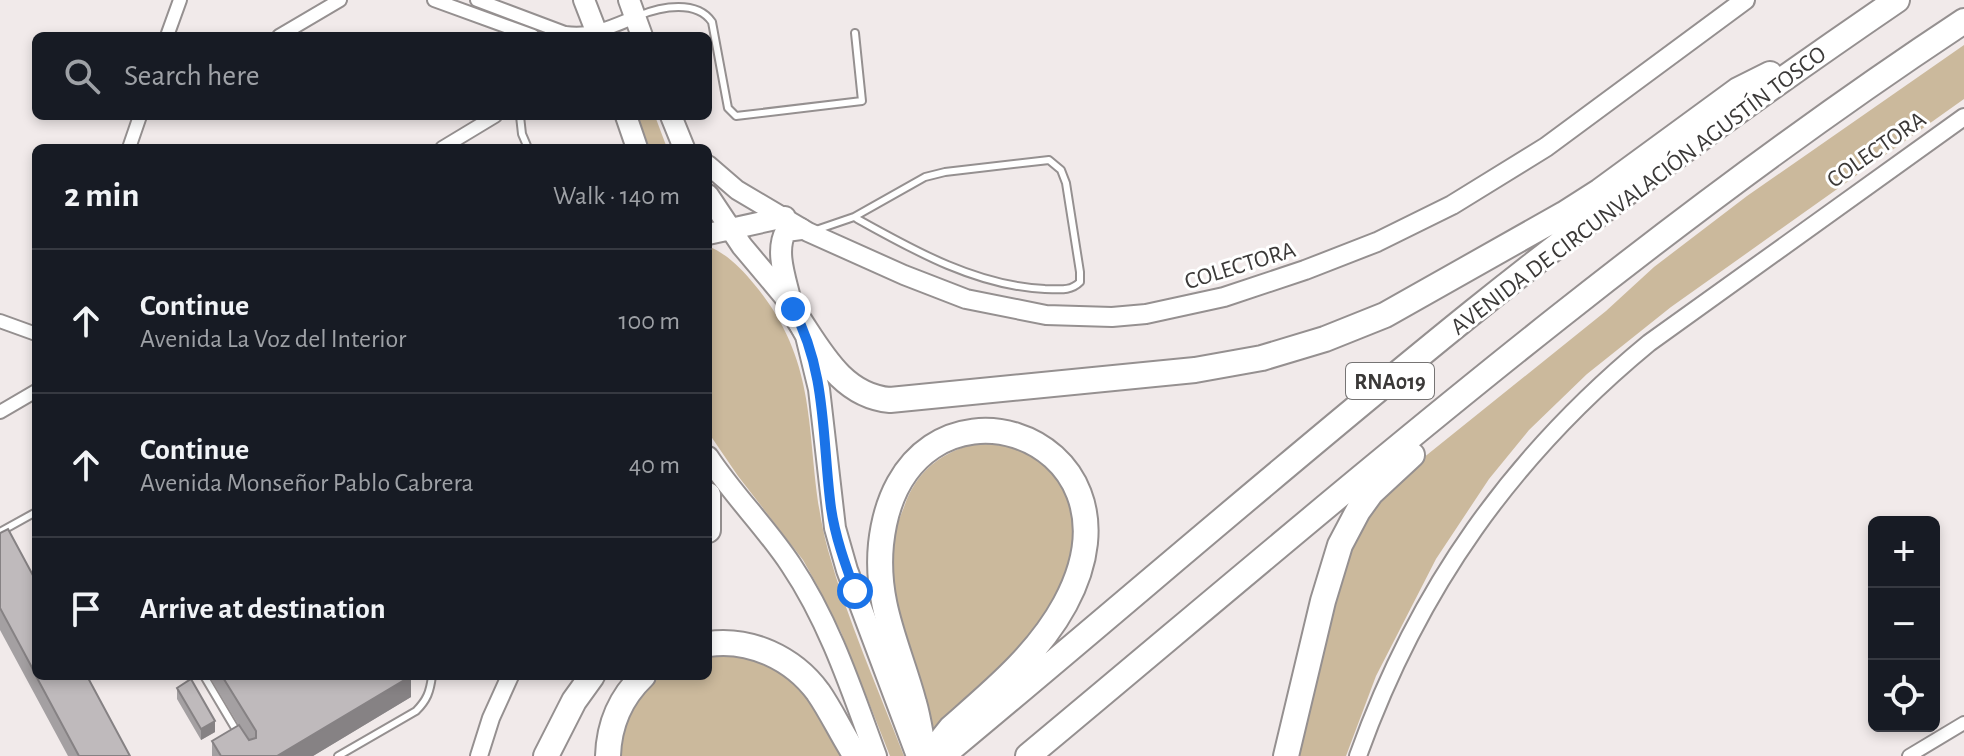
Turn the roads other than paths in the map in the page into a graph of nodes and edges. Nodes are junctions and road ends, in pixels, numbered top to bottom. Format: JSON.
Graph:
{"nodes":[{"id":1,"x":180,"y":0,"type":"edge"},
{"id":2,"x":340,"y":0,"type":"edge"},
{"id":3,"x":434,"y":0,"type":"edge"},
{"id":4,"x":477,"y":0,"type":"edge"},
{"id":5,"x":584,"y":0,"type":"edge"},
{"id":6,"x":1745,"y":0,"type":"edge"},
{"id":7,"x":1897,"y":0,"type":"edge"},
{"id":8,"x":635,"y":18,"type":"edge"},
{"id":9,"x":1964,"y":21,"type":"edge"},
{"id":10,"x":168,"y":32,"type":"edge"},
{"id":11,"x":286,"y":32,"type":"edge"},
{"id":12,"x":522,"y":32,"type":"edge"},
{"id":13,"x":562,"y":32,"type":"edge"},
{"id":14,"x":596,"y":32,"type":"edge"},
{"id":15,"x":602,"y":32,"type":"edge"},
{"id":16,"x":855,"y":33,"type":"dead end"},
{"id":17,"x":1840,"y":39,"type":"junction"},
{"id":18,"x":1964,"y":117,"type":"edge"},
{"id":19,"x":139,"y":120,"type":"edge"},
{"id":20,"x":488,"y":120,"type":"edge"},
{"id":21,"x":520,"y":120,"type":"edge"},
{"id":22,"x":627,"y":120,"type":"edge"},
{"id":23,"x":673,"y":120,"type":"edge"},
{"id":24,"x":674,"y":120,"type":"edge"},
{"id":25,"x":130,"y":144,"type":"edge"},
{"id":26,"x":449,"y":144,"type":"edge"},
{"id":27,"x":526,"y":144,"type":"edge"},
{"id":28,"x":636,"y":144,"type":"edge"},
{"id":29,"x":682,"y":144,"type":"edge"},
{"id":30,"x":692,"y":144,"type":"edge"},
{"id":31,"x":712,"y":168,"type":"edge"},
{"id":32,"x":712,"y":201,"type":"edge"},
{"id":33,"x":854,"y":217,"type":"junction"},
{"id":34,"x":798,"y":226,"type":"junction"},
{"id":35,"x":730,"y":230,"type":"junction"},
{"id":36,"x":712,"y":233,"type":"edge"},
{"id":37,"x":1657,"y":240,"type":"junction"},
{"id":38,"x":796,"y":315,"type":"junction"},
{"id":39,"x":0,"y":321,"type":"edge"},
{"id":40,"x":32,"y":333,"type":"edge"},
{"id":41,"x":32,"y":393,"type":"edge"},
{"id":42,"x":0,"y":412,"type":"edge"},
{"id":43,"x":712,"y":462,"type":"edge"},
{"id":44,"x":32,"y":514,"type":"edge"},
{"id":45,"x":0,"y":532,"type":"edge"},
{"id":46,"x":712,"y":644,"type":"edge"},
{"id":47,"x":206,"y":680,"type":"edge"},
{"id":48,"x":431,"y":680,"type":"edge"},
{"id":49,"x":508,"y":680,"type":"edge"},
{"id":50,"x":589,"y":680,"type":"edge"},
{"id":51,"x":640,"y":680,"type":"edge"},
{"id":52,"x":1964,"y":723,"type":"edge"},
{"id":53,"x":243,"y":743,"type":"edge"},
{"id":54,"x":950,"y":743,"type":"edge"},
{"id":55,"x":338,"y":756,"type":"edge"},
{"id":56,"x":479,"y":756,"type":"edge"},
{"id":57,"x":546,"y":756,"type":"edge"},
{"id":58,"x":608,"y":756,"type":"edge"},
{"id":59,"x":856,"y":756,"type":"edge"},
{"id":60,"x":876,"y":756,"type":"edge"},
{"id":61,"x":917,"y":756,"type":"edge"},
{"id":62,"x":927,"y":756,"type":"edge"},
{"id":63,"x":1028,"y":756,"type":"edge"},
{"id":64,"x":1286,"y":756,"type":"edge"},
{"id":65,"x":1358,"y":756,"type":"edge"},
{"id":66,"x":1909,"y":756,"type":"edge"}],
"edges":[{"from":1,"to":10,"type":"street"},
{"from":2,"to":11,"type":"street"},
{"from":3,"to":12,"type":"street"},
{"from":4,"to":13,"type":"street"},
{"from":5,"to":14,"type":"main road"},
{"from":6,"to":34,"type":"main road","name":"COLECTORA"},
{"from":7,"to":17,"type":"highway","name":"AVENIDA DE CIRCUNVALACIÓN AGUSTÍN TOSCO","number":"RNA019"},
{"from":8,"to":15,"type":"street"},
{"from":8,"to":16,"type":"lane"},
{"from":9,"to":37,"type":"highway","number":"RNA019"},
{"from":17,"to":38,"type":"highway"},
{"from":17,"to":54,"type":"highway","name":"AVENIDA DE CIRCUNVALACIÓN AGUSTÍN TOSCO","number":"RNA019"},
{"from":18,"to":65,"type":"street","name":"COLECTORA"},
{"from":19,"to":25,"type":"street"},
{"from":20,"to":26,"type":"street"},
{"from":21,"to":27,"type":"lane"},
{"from":22,"to":28,"type":"main road"},
{"from":23,"to":29,"type":"main road"},
{"from":24,"to":30,"type":"main road"},
{"from":31,"to":34,"type":"main road","name":"COLECTORA"},
{"from":32,"to":35,"type":"main road"},
{"from":33,"to":33,"type":"lane"},
{"from":33,"to":34,"type":"lane"},
{"from":34,"to":35,"type":"main road"},
{"from":34,"to":38,"type":"main road"},
{"from":35,"to":36,"type":"main road"},
{"from":35,"to":38,"type":"main road"},
{"from":37,"to":63,"type":"highway","number":"RNA019"},
{"from":37,"to":64,"type":"highway"},
{"from":38,"to":61,"type":"main road"},
{"from":39,"to":40,"type":"street"},
{"from":41,"to":42,"type":"street"},
{"from":43,"to":60,"type":"main road"},
{"from":44,"to":45,"type":"lane"},
{"from":46,"to":59,"type":"highway"},
{"from":47,"to":53,"type":"lane"},
{"from":48,"to":55,"type":"lane"},
{"from":49,"to":56,"type":"street"},
{"from":50,"to":57,"type":"highway"},
{"from":51,"to":58,"type":"highway"},
{"from":52,"to":66,"type":"street"},
{"from":54,"to":62,"type":"highway"},
{"from":54,"to":62,"type":"highway"}]}
